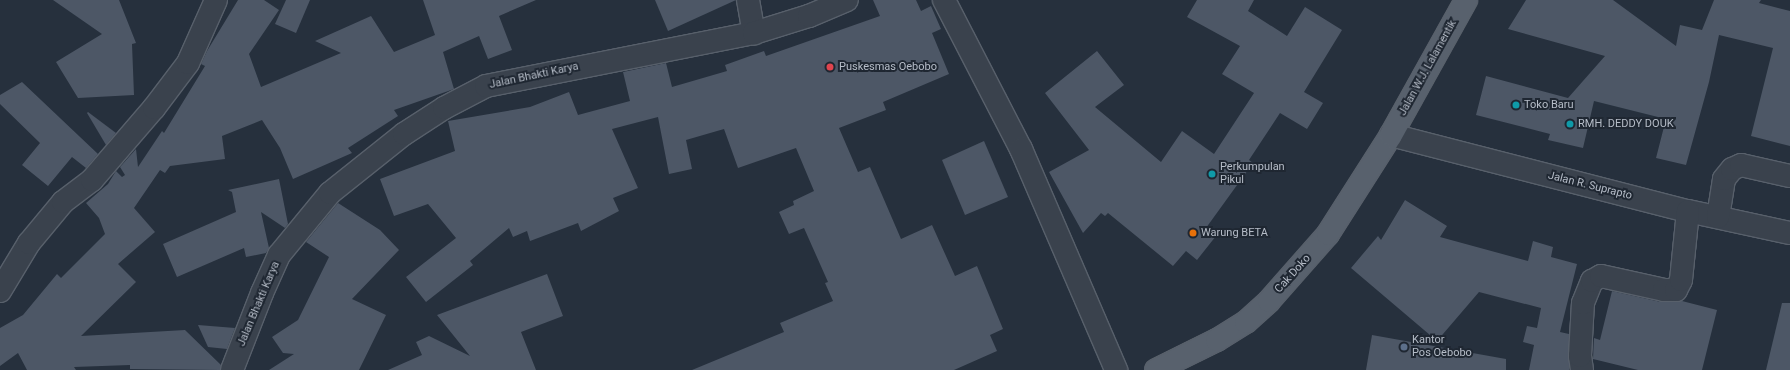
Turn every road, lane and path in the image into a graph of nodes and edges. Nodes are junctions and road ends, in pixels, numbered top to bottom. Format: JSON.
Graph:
{"nodes":[{"id":1,"x":216,"y":0,"type":"edge"},
{"id":2,"x":748,"y":0,"type":"edge"},
{"id":3,"x":847,"y":0,"type":"edge"},
{"id":4,"x":944,"y":0,"type":"edge"},
{"id":5,"x":1466,"y":0,"type":"edge"},
{"id":6,"x":754,"y":33,"type":"junction"},
{"id":7,"x":1391,"y":135,"type":"junction"},
{"id":8,"x":1790,"y":176,"type":"edge"},
{"id":9,"x":1688,"y":210,"type":"junction"},
{"id":10,"x":1718,"y":217,"type":"junction"},
{"id":11,"x":1790,"y":233,"type":"edge"},
{"id":12,"x":0,"y":291,"type":"edge"},
{"id":13,"x":232,"y":370,"type":"edge"},
{"id":14,"x":1116,"y":370,"type":"edge"},
{"id":15,"x":1156,"y":370,"type":"edge"},
{"id":16,"x":1582,"y":370,"type":"edge"}],
"edges":[{"from":1,"to":12,"type":"street"},
{"from":2,"to":6,"type":"street"},
{"from":3,"to":6,"type":"street","name":"Jalan Bhakti Karya"},
{"from":4,"to":14,"type":"street"},
{"from":5,"to":7,"type":"main road","name":"Jalan W.J. Lalamentik"},
{"from":6,"to":13,"type":"street","name":"Jalan Bhakti Karya"},
{"from":7,"to":9,"type":"street","name":"Jalan R. Suprapto"},
{"from":7,"to":15,"type":"main road","name":"Cak Doko"},
{"from":8,"to":10,"type":"street"},
{"from":9,"to":10,"type":"street","name":"Jalan R. Suprapto"},
{"from":9,"to":16,"type":"street"},
{"from":10,"to":11,"type":"street","name":"Jalan R. Suprapto"}]}
